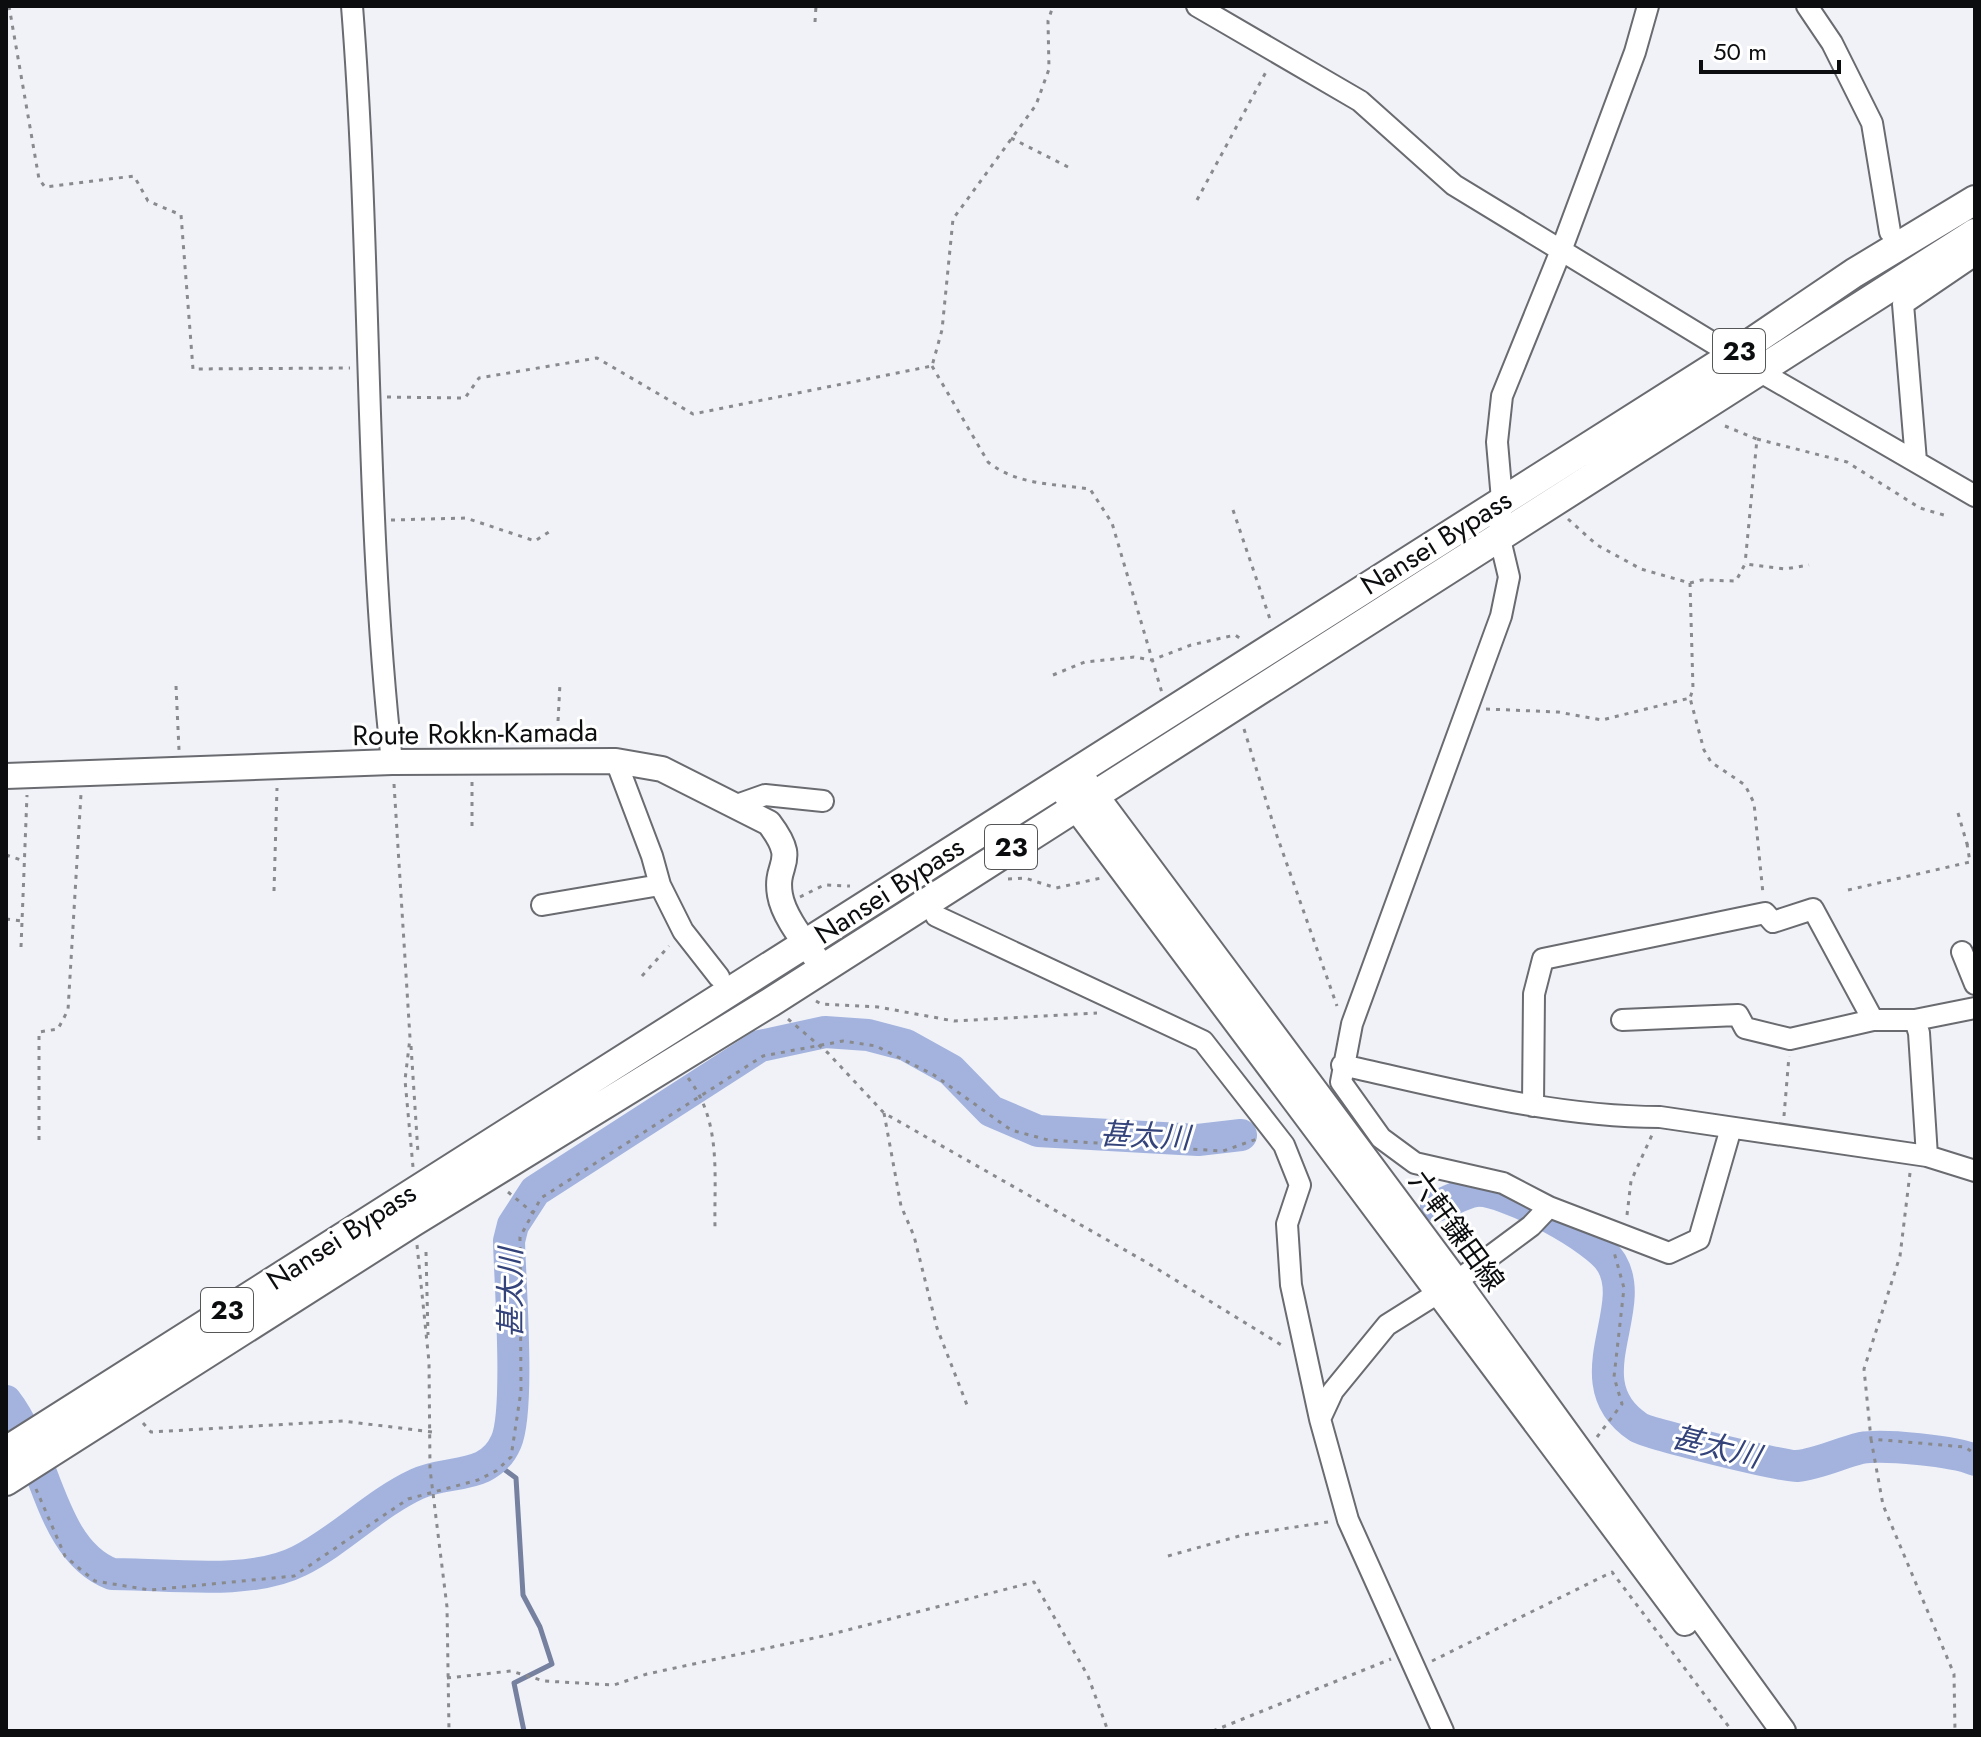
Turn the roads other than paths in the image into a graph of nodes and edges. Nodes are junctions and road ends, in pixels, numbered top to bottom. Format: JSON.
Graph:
{"nodes":[{"id":1,"x":352,"y":6,"type":"edge"},
{"id":2,"x":1197,"y":6,"type":"edge"},
{"id":3,"x":1648,"y":6,"type":"edge"},
{"id":4,"x":1807,"y":6,"type":"edge"},
{"id":5,"x":1975,"y":200,"type":"edge"},
{"id":6,"x":1890,"y":232,"type":"dead end"},
{"id":7,"x":1975,"y":233,"type":"edge"},
{"id":8,"x":1562,"y":248,"type":"junction"},
{"id":9,"x":1975,"y":255,"type":"edge"},
{"id":10,"x":1733,"y":355,"type":"junction"},
{"id":11,"x":1759,"y":371,"type":"junction"},
{"id":12,"x":1916,"y":461,"type":"junction"},
{"id":13,"x":1975,"y":496,"type":"edge"},
{"id":14,"x":1502,"y":500,"type":"junction"},
{"id":15,"x":1499,"y":535,"type":"junction"},
{"id":16,"x":616,"y":761,"type":"junction"},
{"id":17,"x":392,"y":762,"type":"junction"},
{"id":18,"x":17,"y":776,"type":"edge"},
{"id":19,"x":1067,"y":776,"type":"junction"},
{"id":20,"x":1084,"y":800,"type":"junction"},
{"id":21,"x":823,"y":801,"type":"dead end"},
{"id":22,"x":734,"y":806,"type":"junction"},
{"id":23,"x":660,"y":885,"type":"junction"},
{"id":24,"x":542,"y":905,"type":"dead end"},
{"id":25,"x":936,"y":916,"type":"dead end"},
{"id":26,"x":807,"y":943,"type":"junction"},
{"id":27,"x":1962,"y":952,"type":"dead end"},
{"id":28,"x":822,"y":967,"type":"junction"},
{"id":29,"x":719,"y":977,"type":"dead end"},
{"id":30,"x":1975,"y":984,"type":"edge"},
{"id":31,"x":1975,"y":1008,"type":"edge"},
{"id":32,"x":1622,"y":1020,"type":"dead end"},
{"id":33,"x":1873,"y":1020,"type":"junction"},
{"id":34,"x":1915,"y":1020,"type":"junction"},
{"id":35,"x":1342,"y":1065,"type":"junction"},
{"id":36,"x":1533,"y":1106,"type":"junction"},
{"id":37,"x":1731,"y":1128,"type":"junction"},
{"id":38,"x":1920,"y":1155,"type":"junction"},
{"id":39,"x":1975,"y":1171,"type":"edge"},
{"id":40,"x":1549,"y":1207,"type":"junction"},
{"id":41,"x":1447,"y":1286,"type":"junction"},
{"id":42,"x":1320,"y":1419,"type":"junction"},
{"id":43,"x":25,"y":1460,"type":"edge"},
{"id":44,"x":1443,"y":1731,"type":"edge"},
{"id":45,"x":1765,"y":1731,"type":"edge"},
{"id":46,"x":1783,"y":1731,"type":"edge"}],
"edges":[{"from":1,"to":17,"type":"street"},
{"from":2,"to":8,"type":"street"},
{"from":3,"to":8,"type":"street"},
{"from":4,"to":6,"type":"street"},
{"from":5,"to":10,"type":"highway","name":"Nansei Bypass","number":"23"},
{"from":7,"to":11,"type":"highway","name":"Nansei Bypass","number":"23"},
{"from":8,"to":10,"type":"street"},
{"from":8,"to":14,"type":"street"},
{"from":9,"to":12,"type":"street"},
{"from":10,"to":11,"type":"street"},
{"from":10,"to":14,"type":"highway","name":"Nansei Bypass","number":"23"},
{"from":11,"to":12,"type":"street"},
{"from":11,"to":15,"type":"highway","name":"Nansei Bypass","number":"23"},
{"from":12,"to":13,"type":"street"},
{"from":14,"to":15,"type":"street"},
{"from":14,"to":19,"type":"highway","name":"Nansei Bypass","number":"23"},
{"from":15,"to":20,"type":"highway","name":"Nansei Bypass","number":"23"},
{"from":15,"to":35,"type":"street"},
{"from":16,"to":17,"type":"main road","name":"Route Rokkn-Kamada"},
{"from":16,"to":22,"type":"main road","name":"Route Rokkn-Kamada"},
{"from":16,"to":23,"type":"street"},
{"from":17,"to":18,"type":"main road","name":"Route Rokkn-Kamada"},
{"from":19,"to":20,"type":"main road","name":"六軒鎌田線"},
{"from":19,"to":26,"type":"highway","name":"Nansei Bypass","number":"23"},
{"from":20,"to":28,"type":"highway","name":"Nansei Bypass","number":"23"},
{"from":20,"to":41,"type":"main road","name":"六軒鎌田線"},
{"from":21,"to":22,"type":"street"},
{"from":22,"to":26,"type":"main road","name":"Route Rokkn-Kamada"},
{"from":23,"to":24,"type":"street"},
{"from":23,"to":29,"type":"street"},
{"from":25,"to":42,"type":"street"},
{"from":26,"to":28,"type":"main road","name":"Route Rokkn-Kamada"},
{"from":26,"to":43,"type":"highway","name":"Nansei Bypass","number":"23"},
{"from":27,"to":30,"type":"street"},
{"from":28,"to":43,"type":"highway","name":"Nansei Bypass","number":"23"},
{"from":31,"to":34,"type":"street"},
{"from":32,"to":33,"type":"street"},
{"from":33,"to":34,"type":"street"},
{"from":33,"to":36,"type":"street"},
{"from":34,"to":38,"type":"street"},
{"from":35,"to":36,"type":"street"},
{"from":35,"to":40,"type":"street"},
{"from":36,"to":37,"type":"street"},
{"from":37,"to":38,"type":"street"},
{"from":37,"to":40,"type":"street"},
{"from":38,"to":39,"type":"street"},
{"from":40,"to":41,"type":"street"},
{"from":41,"to":42,"type":"street"},
{"from":41,"to":45,"type":"main road","name":"六軒鎌田線"},
{"from":41,"to":46,"type":"main road","name":"六軒鎌田線"},
{"from":42,"to":44,"type":"street"}]}
